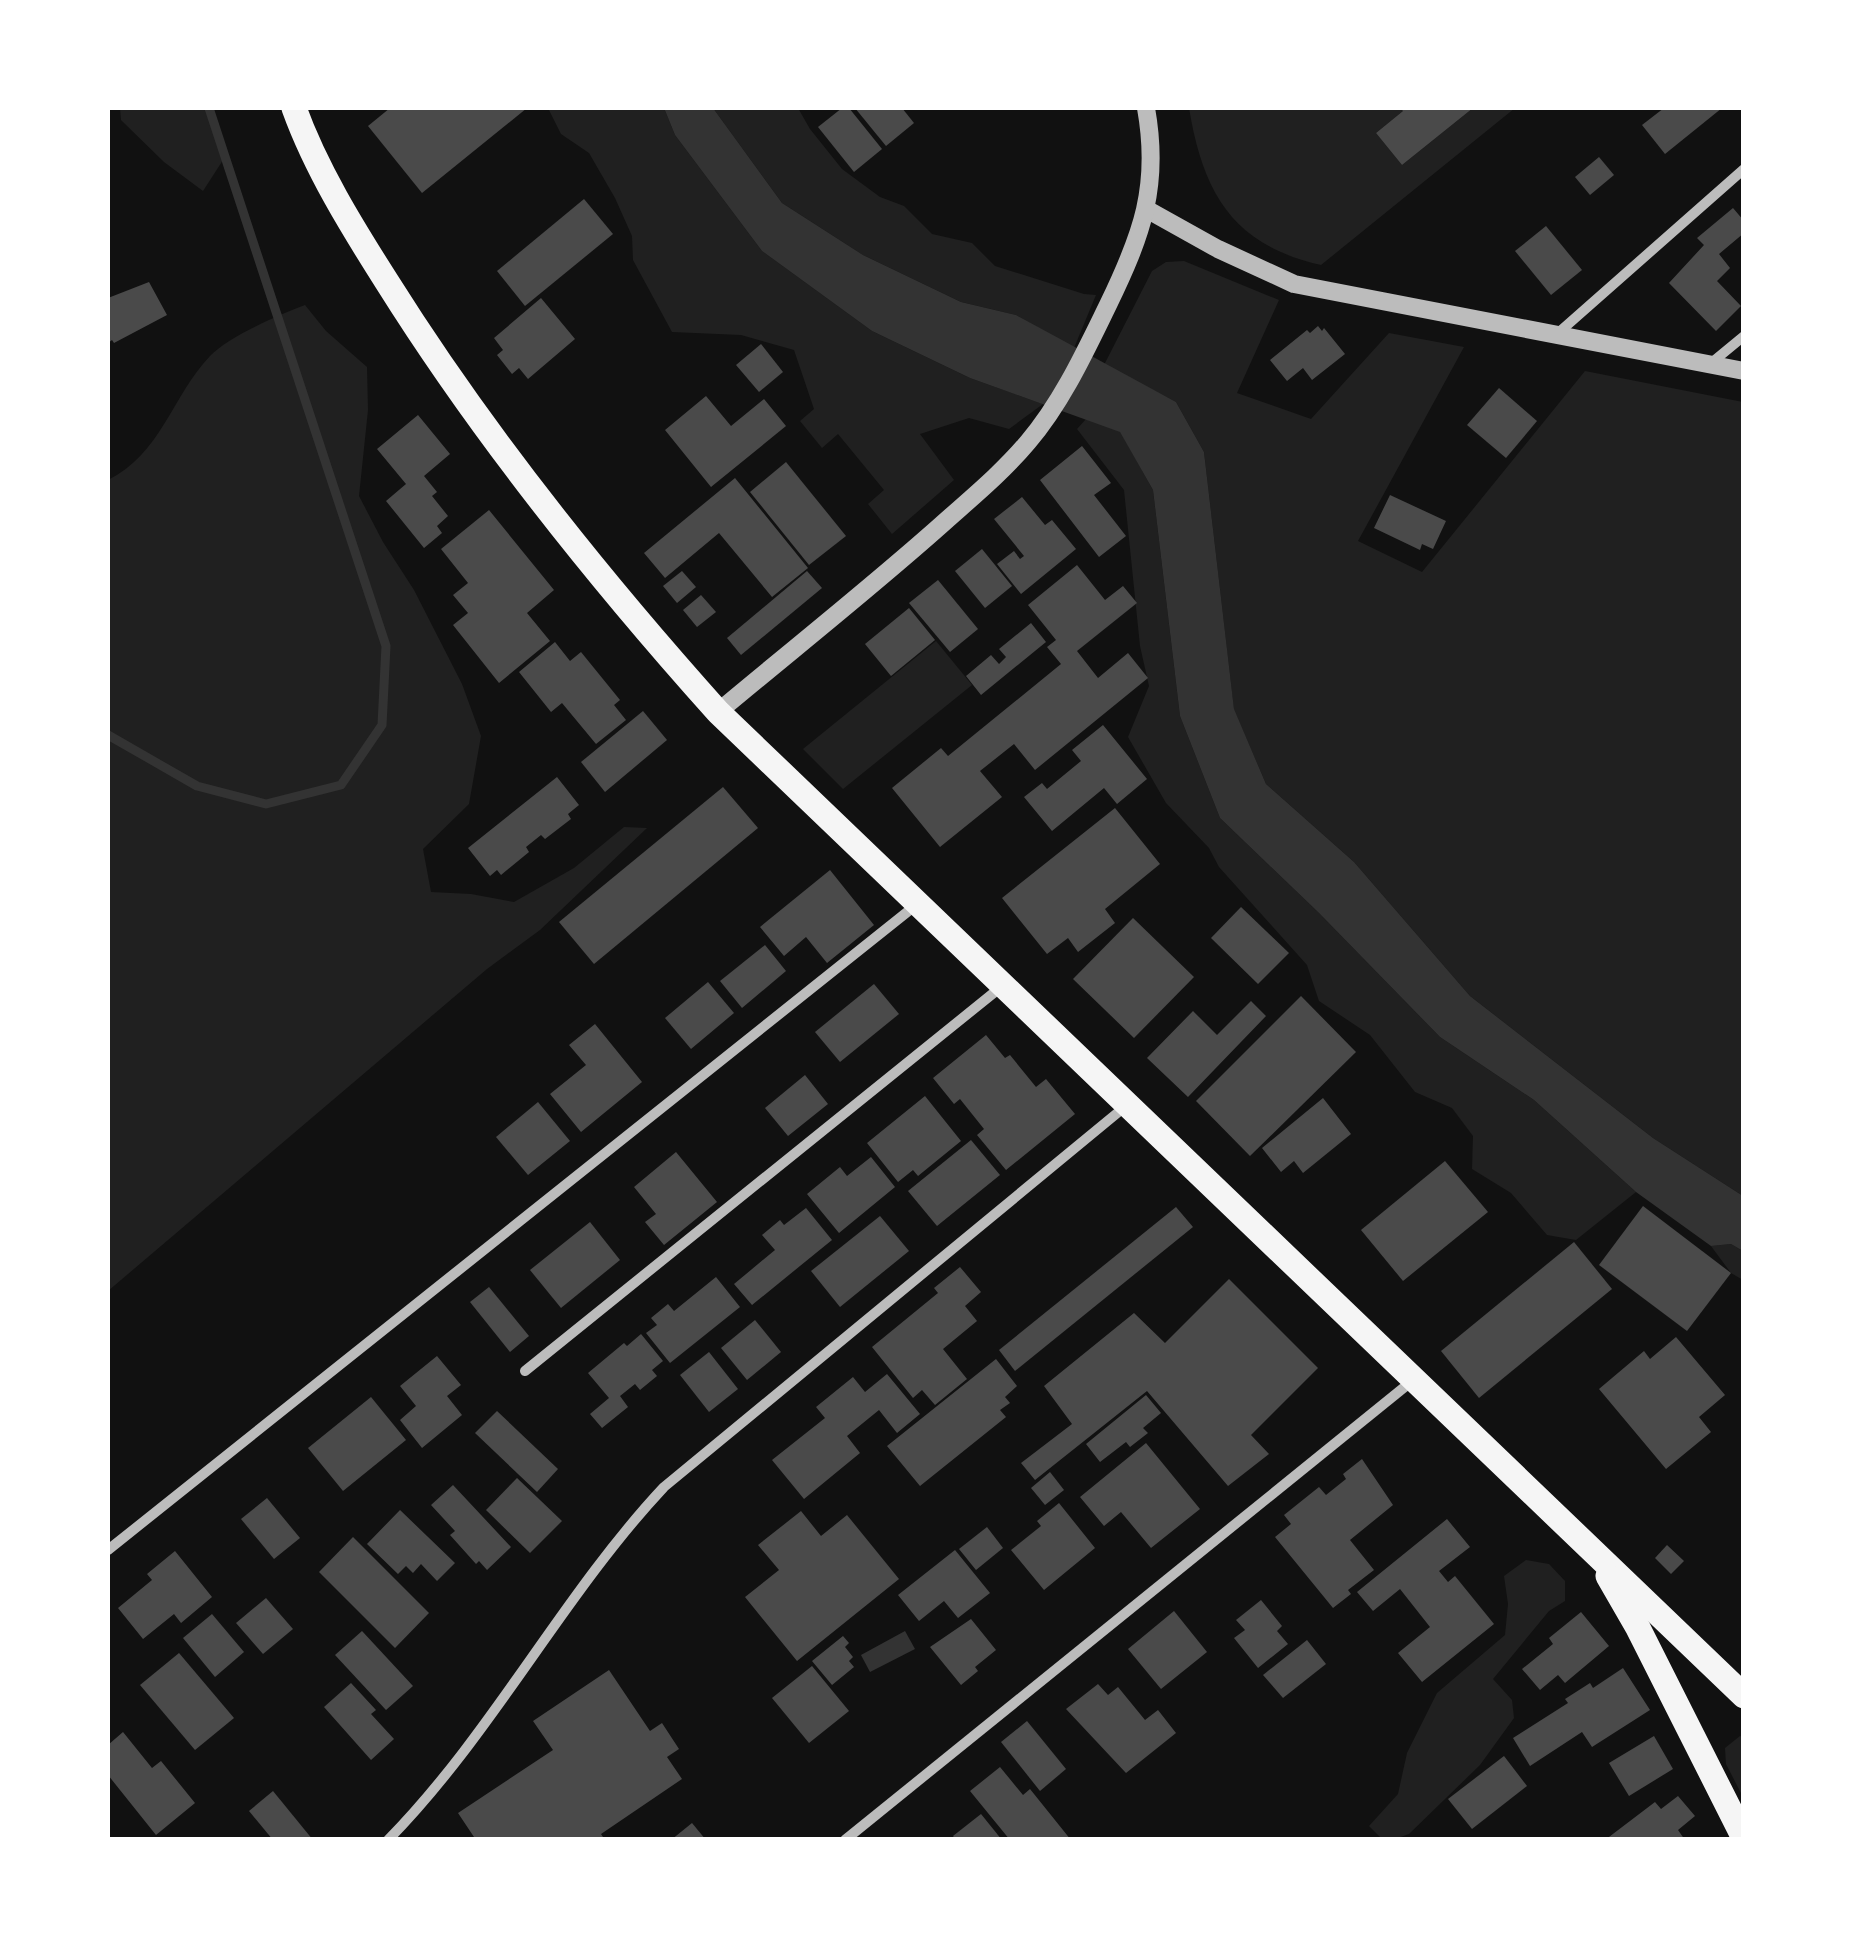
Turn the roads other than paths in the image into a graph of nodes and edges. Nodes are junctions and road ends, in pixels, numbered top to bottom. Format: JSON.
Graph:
{"nodes":[{"id":1,"x":294,"y":108,"type":"edge"},
{"id":2,"x":1146,"y":108,"type":"edge"},
{"id":3,"x":1744,"y":169,"type":"edge"},
{"id":4,"x":1148,"y":210,"type":"junction"},
{"id":5,"x":1555,"y":336,"type":"junction"},
{"id":6,"x":1744,"y":336,"type":"edge"},
{"id":7,"x":1710,"y":364,"type":"junction"},
{"id":8,"x":1744,"y":371,"type":"edge"},
{"id":9,"x":718,"y":712,"type":"junction"},
{"id":10,"x":917,"y":904,"type":"junction"},
{"id":11,"x":1002,"y":986,"type":"junction"},
{"id":12,"x":1126,"y":1105,"type":"junction"},
{"id":13,"x":525,"y":1371,"type":"dead end"},
{"id":14,"x":1412,"y":1380,"type":"junction"},
{"id":15,"x":108,"y":1550,"type":"edge"},
{"id":16,"x":1598,"y":1559,"type":"junction"},
{"id":17,"x":1744,"y":1696,"type":"edge"},
{"id":18,"x":1744,"y":1838,"type":"edge"},
{"id":19,"x":388,"y":1840,"type":"edge"},
{"id":20,"x":845,"y":1840,"type":"edge"}],
"edges":[{"from":1,"to":9,"type":"main road"},
{"from":2,"to":4,"type":"street"},
{"from":3,"to":5,"type":"street"},
{"from":4,"to":5,"type":"street"},
{"from":4,"to":9,"type":"street"},
{"from":5,"to":7,"type":"street"},
{"from":6,"to":7,"type":"street"},
{"from":7,"to":8,"type":"street"},
{"from":9,"to":10,"type":"main road"},
{"from":10,"to":11,"type":"main road"},
{"from":10,"to":15,"type":"street"},
{"from":11,"to":12,"type":"main road"},
{"from":11,"to":13,"type":"street"},
{"from":12,"to":14,"type":"main road"},
{"from":12,"to":19,"type":"street"},
{"from":14,"to":16,"type":"main road"},
{"from":14,"to":20,"type":"street"},
{"from":16,"to":17,"type":"main road"},
{"from":16,"to":18,"type":"main road"}]}
